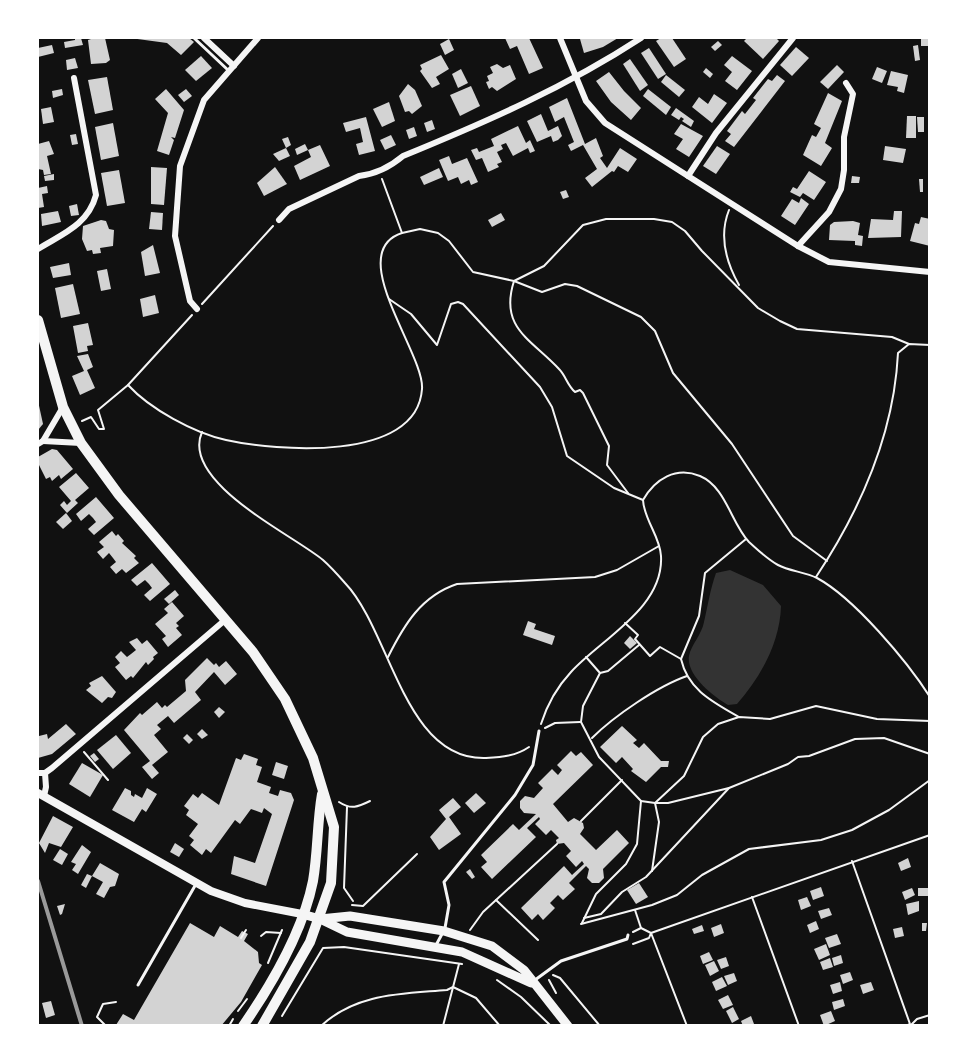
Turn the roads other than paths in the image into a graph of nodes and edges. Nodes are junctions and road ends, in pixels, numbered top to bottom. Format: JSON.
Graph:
{"nodes":[{"id":1,"x":194,"y":38,"type":"edge"},
{"id":2,"x":204,"y":38,"type":"edge"},
{"id":3,"x":258,"y":38,"type":"edge"},
{"id":4,"x":560,"y":38,"type":"edge"},
{"id":5,"x":641,"y":38,"type":"edge"},
{"id":6,"x":793,"y":38,"type":"edge"},
{"id":7,"x":232,"y":68,"type":"junction"},
{"id":8,"x":74,"y":78,"type":"dead end"},
{"id":9,"x":575,"y":79,"type":"junction"},
{"id":10,"x":846,"y":82,"type":"dead end"},
{"id":11,"x":688,"y":176,"type":"junction"},
{"id":12,"x":279,"y":220,"type":"road end"},
{"id":13,"x":798,"y":246,"type":"junction"},
{"id":14,"x":38,"y":249,"type":"edge"},
{"id":15,"x":930,"y":272,"type":"edge"},
{"id":16,"x":197,"y":309,"type":"road end"},
{"id":17,"x":38,"y":320,"type":"edge"},
{"id":18,"x":63,"y":407,"type":"junction"},
{"id":19,"x":40,"y":442,"type":"edge"},
{"id":20,"x":81,"y":443,"type":"junction"},
{"id":21,"x":225,"y":620,"type":"junction"},
{"id":22,"x":539,"y":731,"type":"road end"},
{"id":23,"x":41,"y":773,"type":"edge"},
{"id":24,"x":323,"y":790,"type":"junction"},
{"id":25,"x":40,"y":795,"type":"edge"},
{"id":26,"x":196,"y":884,"type":"junction"},
{"id":27,"x":302,"y":914,"type":"junction"},
{"id":28,"x":320,"y":919,"type":"junction"},
{"id":29,"x":442,"y":928,"type":"junction"},
{"id":30,"x":628,"y":935,"type":"road end"},
{"id":31,"x":435,"y":947,"type":"junction"},
{"id":32,"x":531,"y":983,"type":"junction"},
{"id":33,"x":138,"y":985,"type":"dead end"},
{"id":34,"x":243,"y":1026,"type":"edge"},
{"id":35,"x":262,"y":1026,"type":"edge"},
{"id":36,"x":568,"y":1026,"type":"edge"}],
"edges":[{"from":1,"to":7,"type":"lane"},
{"from":2,"to":7,"type":"street"},
{"from":3,"to":7,"type":"street"},
{"from":4,"to":9,"type":"street"},
{"from":5,"to":9,"type":"street"},
{"from":6,"to":11,"type":"street"},
{"from":7,"to":16,"type":"street"},
{"from":8,"to":14,"type":"street"},
{"from":9,"to":11,"type":"street"},
{"from":9,"to":12,"type":"street"},
{"from":10,"to":13,"type":"street"},
{"from":11,"to":13,"type":"street"},
{"from":13,"to":15,"type":"street"},
{"from":17,"to":18,"type":"main road"},
{"from":18,"to":19,"type":"street"},
{"from":18,"to":20,"type":"main road"},
{"from":19,"to":20,"type":"street"},
{"from":20,"to":21,"type":"main road"},
{"from":21,"to":23,"type":"street"},
{"from":21,"to":24,"type":"main road"},
{"from":22,"to":29,"type":"lane"},
{"from":23,"to":25,"type":"street"},
{"from":24,"to":27,"type":"main road"},
{"from":24,"to":28,"type":"main road"},
{"from":25,"to":26,"type":"street"},
{"from":26,"to":27,"type":"street"},
{"from":26,"to":33,"type":"lane"},
{"from":27,"to":28,"type":"main road"},
{"from":27,"to":34,"type":"main road"},
{"from":28,"to":29,"type":"main road"},
{"from":28,"to":31,"type":"main road"},
{"from":28,"to":35,"type":"main road"},
{"from":29,"to":31,"type":"lane"},
{"from":29,"to":32,"type":"main road"},
{"from":30,"to":32,"type":"lane"},
{"from":31,"to":32,"type":"main road"},
{"from":32,"to":36,"type":"main road"}]}
